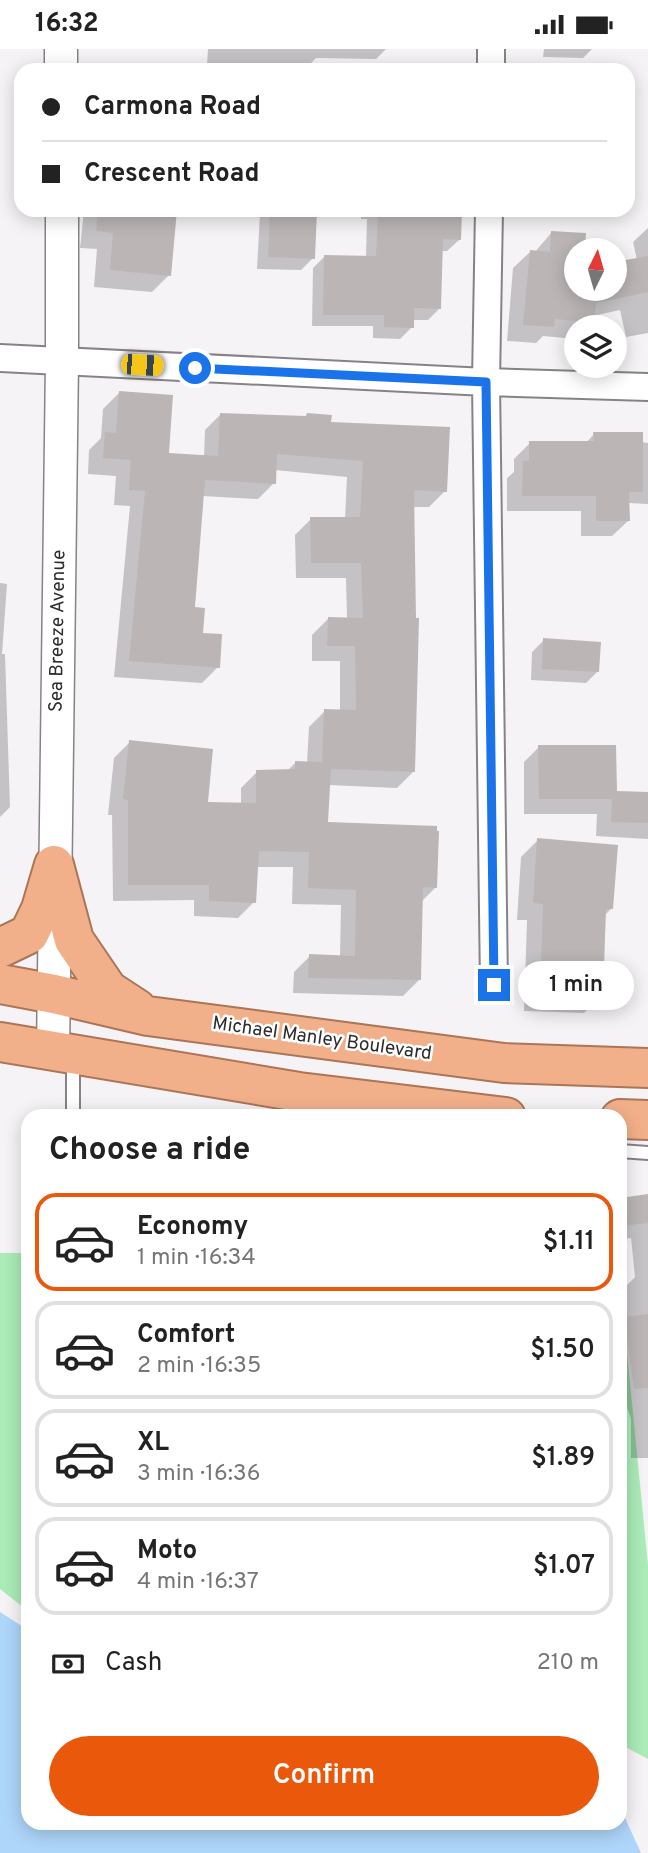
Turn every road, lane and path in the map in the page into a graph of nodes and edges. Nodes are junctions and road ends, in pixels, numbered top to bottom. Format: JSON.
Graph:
{"nodes":[{"id":1,"x":62,"y":217,"type":"edge"},
{"id":2,"x":489,"y":217,"type":"edge"},
{"id":3,"x":0,"y":358,"type":"edge"},
{"id":4,"x":62,"y":362,"type":"junction"},
{"id":5,"x":486,"y":382,"type":"junction"},
{"id":6,"x":648,"y":387,"type":"edge"},
{"id":7,"x":54,"y":865,"type":"junction"},
{"id":8,"x":0,"y":948,"type":"edge"},
{"id":9,"x":0,"y":983,"type":"edge"},
{"id":10,"x":494,"y":985,"type":"dead end"},
{"id":11,"x":54,"y":994,"type":"junction"},
{"id":12,"x":148,"y":1016,"type":"junction"},
{"id":13,"x":0,"y":1042,"type":"edge"},
{"id":14,"x":63,"y":1054,"type":"junction"},
{"id":15,"x":648,"y":1068,"type":"edge"},
{"id":16,"x":72,"y":1109,"type":"edge"},
{"id":17,"x":440,"y":1109,"type":"edge"},
{"id":18,"x":627,"y":1119,"type":"edge"},
{"id":19,"x":648,"y":1120,"type":"edge"},
{"id":20,"x":627,"y":1152,"type":"edge"},
{"id":21,"x":648,"y":1153,"type":"edge"}],
"edges":[{"from":1,"to":4,"type":"street","name":"Sea Breeze Avenue"},
{"from":2,"to":5,"type":"street"},
{"from":3,"to":4,"type":"street"},
{"from":4,"to":5,"type":"street"},
{"from":4,"to":7,"type":"street","name":"Sea Breeze Avenue"},
{"from":5,"to":6,"type":"street"},
{"from":5,"to":10,"type":"street"},
{"from":7,"to":8,"type":"highway"},
{"from":7,"to":11,"type":"street","name":"Sea Breeze Avenue"},
{"from":7,"to":12,"type":"highway"},
{"from":9,"to":11,"type":"highway","name":"Michael Manley Boulevard"},
{"from":11,"to":12,"type":"highway","name":"Michael Manley Boulevard"},
{"from":11,"to":14,"type":"street","name":"Sea Breeze Avenue"},
{"from":12,"to":15,"type":"highway","name":"Michael Manley Boulevard"},
{"from":13,"to":14,"type":"highway"},
{"from":14,"to":16,"type":"lane"},
{"from":14,"to":17,"type":"highway"},
{"from":18,"to":19,"type":"highway"},
{"from":20,"to":21,"type":"lane"}]}
